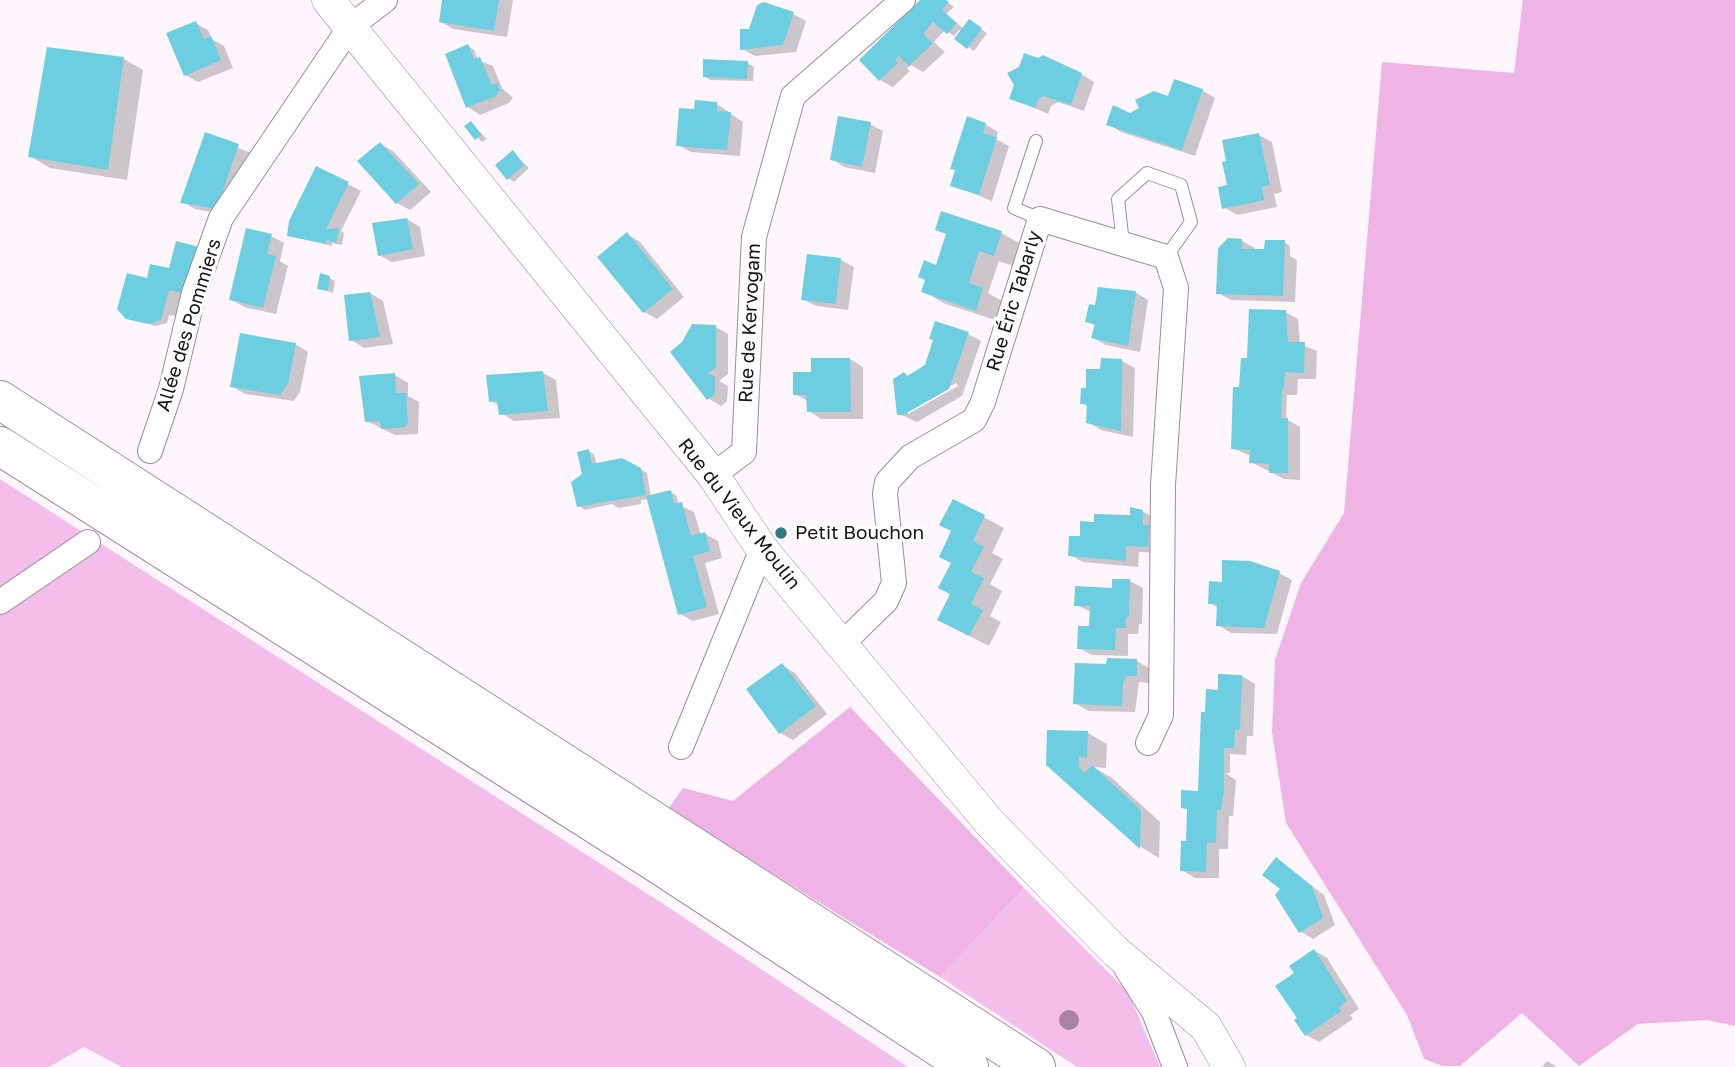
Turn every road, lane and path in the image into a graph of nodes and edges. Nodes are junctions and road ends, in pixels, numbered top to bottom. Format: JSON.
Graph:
{"nodes":[{"id":1,"x":328,"y":0,"type":"edge"},
{"id":2,"x":385,"y":0,"type":"edge"},
{"id":3,"x":903,"y":0,"type":"edge"},
{"id":4,"x":350,"y":27,"type":"junction"},
{"id":5,"x":1036,"y":141,"type":"dead end"},
{"id":6,"x":1040,"y":219,"type":"junction"},
{"id":7,"x":1123,"y":244,"type":"junction"},
{"id":8,"x":1166,"y":257,"type":"junction"},
{"id":9,"x":0,"y":400,"type":"edge"},
{"id":10,"x":0,"y":446,"type":"edge"},
{"id":11,"x":150,"y":451,"type":"dead end"},
{"id":12,"x":713,"y":475,"type":"junction"},
{"id":13,"x":88,"y":542,"type":"dead end"},
{"id":14,"x":762,"y":549,"type":"junction"},
{"id":15,"x":0,"y":602,"type":"edge"},
{"id":16,"x":843,"y":643,"type":"junction"},
{"id":17,"x":1148,"y":743,"type":"dead end"},
{"id":18,"x":681,"y":747,"type":"dead end"},
{"id":19,"x":1116,"y":952,"type":"junction"},
{"id":20,"x":969,"y":1067,"type":"edge"},
{"id":21,"x":1037,"y":1067,"type":"edge"},
{"id":22,"x":1175,"y":1067,"type":"edge"},
{"id":23,"x":1229,"y":1067,"type":"edge"}],
"edges":[{"from":1,"to":4,"type":"street","name":"Rue du Vieux Moulin"},
{"from":2,"to":4,"type":"street"},
{"from":3,"to":12,"type":"street","name":"Rue de Kervogam"},
{"from":4,"to":11,"type":"street","name":"Allée des Pommiers"},
{"from":4,"to":12,"type":"street","name":"Rue du Vieux Moulin"},
{"from":5,"to":6,"type":"lane"},
{"from":6,"to":7,"type":"street","name":"Rue Éric Tabarly"},
{"from":6,"to":16,"type":"street","name":"Rue Éric Tabarly"},
{"from":7,"to":8,"type":"street","name":"Rue Éric Tabarly"},
{"from":7,"to":8,"type":"lane"},
{"from":8,"to":17,"type":"street"},
{"from":9,"to":21,"type":"main road"},
{"from":10,"to":20,"type":"main road"},
{"from":12,"to":14,"type":"street","name":"Rue du Vieux Moulin"},
{"from":13,"to":15,"type":"street"},
{"from":14,"to":16,"type":"street","name":"Rue du Vieux Moulin"},
{"from":14,"to":18,"type":"street"},
{"from":16,"to":19,"type":"street","name":"Rue du Vieux Moulin"},
{"from":19,"to":22,"type":"street"},
{"from":19,"to":23,"type":"street","name":"Rue du Vieux Moulin"}]}
